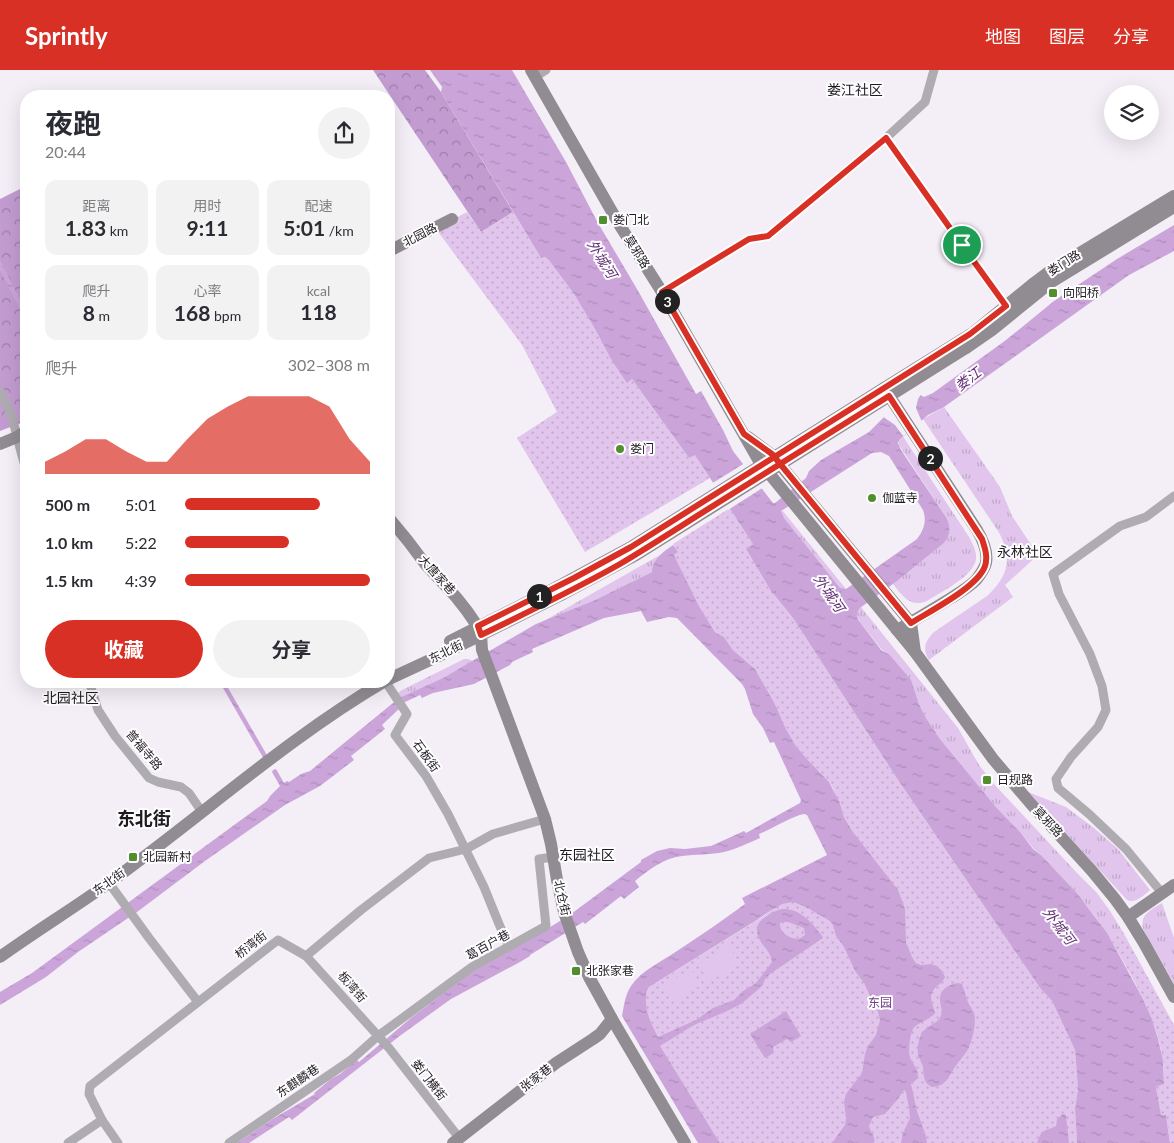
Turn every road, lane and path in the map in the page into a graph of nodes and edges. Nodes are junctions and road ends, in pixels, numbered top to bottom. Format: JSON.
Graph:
{"nodes":[{"id":1,"x":934,"y":70,"type":"edge"},
{"id":2,"x":538,"y":72,"type":"edge"},
{"id":3,"x":886,"y":138,"type":"junction"},
{"id":4,"x":1174,"y":196,"type":"edge"},
{"id":5,"x":1174,"y":207,"type":"edge"},
{"id":6,"x":452,"y":218,"type":"dead end"},
{"id":7,"x":395,"y":248,"type":"edge"},
{"id":8,"x":662,"y":292,"type":"junction"},
{"id":9,"x":1009,"y":310,"type":"junction"},
{"id":10,"x":964,"y":344,"type":"joint"},
{"id":11,"x":0,"y":391,"type":"edge"},
{"id":12,"x":887,"y":392,"type":"junction"},
{"id":13,"x":20,"y":432,"type":"edge"},
{"id":14,"x":20,"y":434,"type":"edge"},
{"id":15,"x":744,"y":434,"type":"junction"},
{"id":16,"x":0,"y":444,"type":"edge"},
{"id":17,"x":1174,"y":496,"type":"edge"},
{"id":18,"x":395,"y":525,"type":"edge"},
{"id":19,"x":911,"y":623,"type":"junction"},
{"id":20,"x":897,"y":630,"type":"junction"},
{"id":21,"x":480,"y":631,"type":"junction"},
{"id":22,"x":915,"y":652,"type":"junction"},
{"id":23,"x":395,"y":676,"type":"edge"},
{"id":24,"x":91,"y":688,"type":"edge"},
{"id":25,"x":374,"y":688,"type":"edge"},
{"id":26,"x":390,"y":688,"type":"edge"},
{"id":27,"x":202,"y":812,"type":"junction"},
{"id":28,"x":545,"y":819,"type":"junction"},
{"id":29,"x":466,"y":849,"type":"junction"},
{"id":30,"x":554,"y":857,"type":"junction"},
{"id":31,"x":109,"y":883,"type":"junction"},
{"id":32,"x":1174,"y":885,"type":"edge"},
{"id":33,"x":1162,"y":894,"type":"junction"},
{"id":34,"x":1128,"y":917,"type":"junction"},
{"id":35,"x":509,"y":947,"type":"junction"},
{"id":36,"x":306,"y":956,"type":"junction"},
{"id":37,"x":0,"y":957,"type":"edge"},
{"id":38,"x":1174,"y":997,"type":"edge"},
{"id":39,"x":198,"y":1002,"type":"junction"},
{"id":40,"x":612,"y":1019,"type":"junction"},
{"id":41,"x":380,"y":1038,"type":"junction"},
{"id":42,"x":102,"y":1120,"type":"junction"},
{"id":43,"x":459,"y":1142,"type":"edge"},
{"id":44,"x":68,"y":1143,"type":"edge"},
{"id":45,"x":118,"y":1143,"type":"edge"},
{"id":46,"x":229,"y":1143,"type":"edge"},
{"id":47,"x":685,"y":1143,"type":"edge"}],
"edges":[{"from":1,"to":3,"type":"street"},
{"from":2,"to":8,"type":"main road","name":"莫邪路"},
{"from":3,"to":8,"type":"street"},
{"from":3,"to":9,"type":"street"},
{"from":4,"to":9,"type":"main road","name":"娄门路"},
{"from":5,"to":9,"type":"main road","name":"娄门路"},
{"from":6,"to":7,"type":"main road","name":"北园路"},
{"from":8,"to":15,"type":"main road","name":"莫邪路"},
{"from":9,"to":10,"type":"main road","name":"娄门路"},
{"from":10,"to":12,"type":"main road","name":"东北街","bridge":true},
{"from":11,"to":13,"type":"street"},
{"from":12,"to":19,"type":"main road"},
{"from":12,"to":21,"type":"main road","name":"东北街","bridge":true},
{"from":14,"to":16,"type":"main road"},
{"from":15,"to":19,"type":"main road","name":"莫邪路"},
{"from":15,"to":20,"type":"main road","name":"莫邪路"},
{"from":17,"to":33,"type":"street"},
{"from":18,"to":21,"type":"main road","name":"大唐家巷"},
{"from":19,"to":20,"type":"main road"},
{"from":19,"to":22,"type":"main road","name":"莫邪路"},
{"from":20,"to":22,"type":"main road","name":"莫邪路"},
{"from":21,"to":23,"type":"main road","name":"东北街"},
{"from":21,"to":28,"type":"main road","name":"北仓街"},
{"from":22,"to":34,"type":"main road","name":"莫邪路"},
{"from":24,"to":27,"type":"street","name":"普福寺路"},
{"from":25,"to":27,"type":"main road","name":"东北街"},
{"from":26,"to":29,"type":"street","name":"石板街"},
{"from":27,"to":31,"type":"main road","name":"东北街"},
{"from":28,"to":29,"type":"street"},
{"from":28,"to":30,"type":"main road","name":"北仓街"},
{"from":29,"to":35,"type":"street"},
{"from":29,"to":36,"type":"street"},
{"from":30,"to":35,"type":"street","name":"葛百户巷"},
{"from":30,"to":40,"type":"main road","name":"北仓街"},
{"from":31,"to":37,"type":"main road","name":"东北街"},
{"from":31,"to":39,"type":"street"},
{"from":32,"to":33,"type":"main road"},
{"from":33,"to":34,"type":"main road"},
{"from":34,"to":38,"type":"main road","name":"莫邪路"},
{"from":35,"to":41,"type":"street","name":"葛百户巷"},
{"from":36,"to":39,"type":"street","name":"桥湾街"},
{"from":36,"to":41,"type":"street","name":"板湾街"},
{"from":39,"to":42,"type":"street","name":"桥湾街"},
{"from":40,"to":43,"type":"main road","name":"张家巷"},
{"from":40,"to":47,"type":"main road","name":"北仓街"},
{"from":41,"to":43,"type":"street","name":"娄门横街"},
{"from":41,"to":46,"type":"street","name":"东麒麟巷"},
{"from":42,"to":44,"type":"street"},
{"from":42,"to":45,"type":"street"}]}
